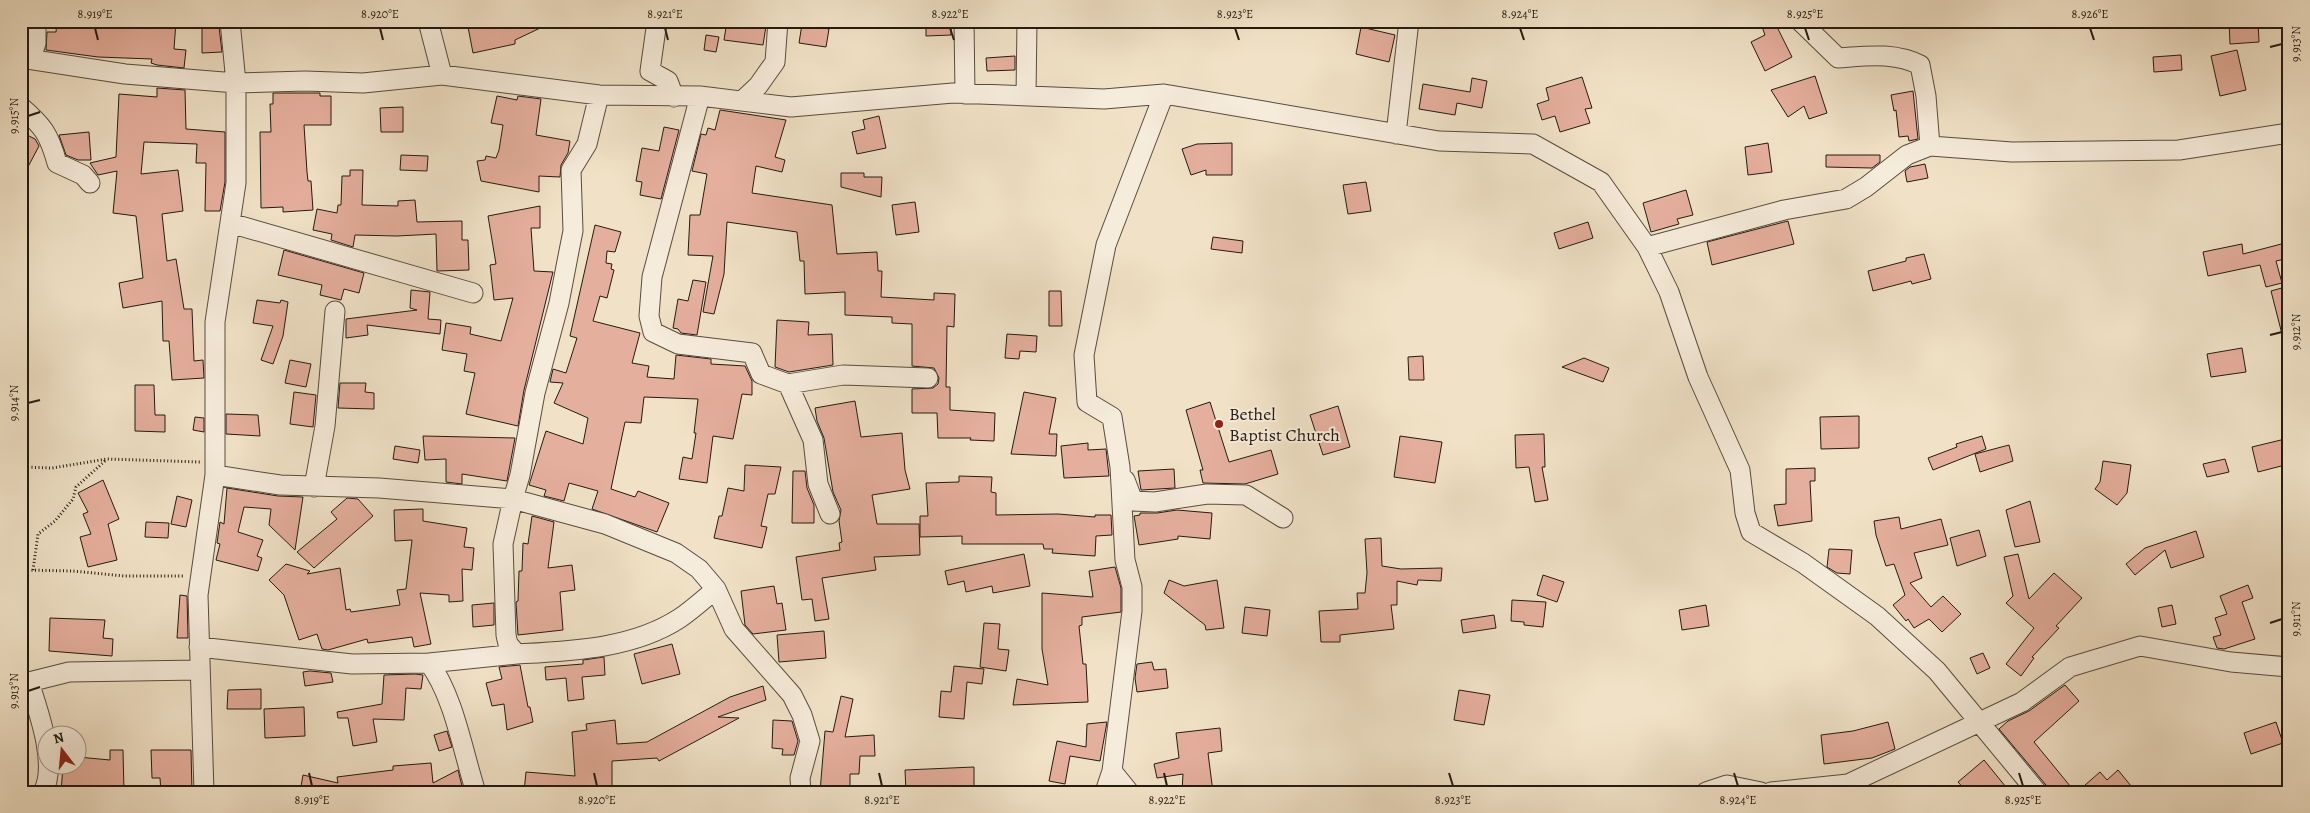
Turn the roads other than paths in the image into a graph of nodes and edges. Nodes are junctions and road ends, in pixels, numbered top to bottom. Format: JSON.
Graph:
{"nodes":[{"id":1,"x":36,"y":21,"type":"edge"},
{"id":2,"x":230,"y":21,"type":"edge"},
{"id":3,"x":428,"y":21,"type":"edge"},
{"id":4,"x":657,"y":21,"type":"edge"},
{"id":5,"x":778,"y":21,"type":"edge"},
{"id":6,"x":964,"y":21,"type":"edge"},
{"id":7,"x":1028,"y":21,"type":"edge"},
{"id":8,"x":1409,"y":21,"type":"edge"},
{"id":9,"x":1800,"y":21,"type":"edge"},
{"id":10,"x":26,"y":59,"type":"edge"},
{"id":11,"x":442,"y":76,"type":"junction"},
{"id":12,"x":236,"y":83,"type":"junction"},
{"id":13,"x":965,"y":94,"type":"junction"},
{"id":14,"x":1164,"y":94,"type":"junction"},
{"id":15,"x":599,"y":95,"type":"junction"},
{"id":16,"x":700,"y":96,"type":"junction"},
{"id":17,"x":1026,"y":96,"type":"junction"},
{"id":18,"x":674,"y":97,"type":"junction"},
{"id":19,"x":742,"y":101,"type":"junction"},
{"id":20,"x":21,"y":107,"type":"edge"},
{"id":21,"x":2289,"y":133,"type":"edge"},
{"id":22,"x":1396,"y":134,"type":"junction"},
{"id":23,"x":1930,"y":146,"type":"junction"},
{"id":24,"x":90,"y":183,"type":"dead end"},
{"id":25,"x":230,"y":222,"type":"junction"},
{"id":26,"x":1647,"y":247,"type":"junction"},
{"id":27,"x":473,"y":293,"type":"dead end"},
{"id":28,"x":335,"y":312,"type":"dead end"},
{"id":29,"x":928,"y":378,"type":"dead end"},
{"id":30,"x":788,"y":384,"type":"junction"},
{"id":31,"x":1120,"y":467,"type":"junction"},
{"id":32,"x":215,"y":469,"type":"junction"},
{"id":33,"x":314,"y":487,"type":"junction"},
{"id":34,"x":513,"y":499,"type":"junction"},
{"id":35,"x":830,"y":514,"type":"dead end"},
{"id":36,"x":1284,"y":518,"type":"dead end"},
{"id":37,"x":716,"y":589,"type":"junction"},
{"id":38,"x":199,"y":648,"type":"junction"},
{"id":39,"x":517,"y":654,"type":"junction"},
{"id":40,"x":428,"y":663,"type":"junction"},
{"id":41,"x":2289,"y":667,"type":"edge"},
{"id":42,"x":200,"y":670,"type":"junction"},
{"id":43,"x":25,"y":683,"type":"edge"},
{"id":44,"x":1978,"y":723,"type":"junction"},
{"id":45,"x":1112,"y":772,"type":"junction"},
{"id":46,"x":1816,"y":789,"type":"edge"},
{"id":47,"x":43,"y":792,"type":"edge"},
{"id":48,"x":204,"y":792,"type":"edge"},
{"id":49,"x":473,"y":792,"type":"edge"},
{"id":50,"x":801,"y":792,"type":"edge"},
{"id":51,"x":1105,"y":792,"type":"edge"},
{"id":52,"x":1129,"y":792,"type":"edge"},
{"id":53,"x":1706,"y":792,"type":"edge"},
{"id":54,"x":1761,"y":792,"type":"edge"},
{"id":55,"x":1771,"y":792,"type":"edge"},
{"id":56,"x":2037,"y":792,"type":"edge"}],
"edges":[{"from":1,"to":10,"type":"street"},
{"from":2,"to":12,"type":"street"},
{"from":3,"to":11,"type":"street"},
{"from":4,"to":18,"type":"street"},
{"from":5,"to":19,"type":"street"},
{"from":6,"to":13,"type":"street"},
{"from":7,"to":17,"type":"street"},
{"from":8,"to":22,"type":"street"},
{"from":9,"to":23,"type":"street"},
{"from":10,"to":12,"type":"street"},
{"from":11,"to":12,"type":"street"},
{"from":11,"to":15,"type":"street"},
{"from":12,"to":25,"type":"street"},
{"from":13,"to":17,"type":"street"},
{"from":13,"to":19,"type":"street"},
{"from":14,"to":17,"type":"street"},
{"from":14,"to":22,"type":"street"},
{"from":14,"to":31,"type":"street"},
{"from":15,"to":18,"type":"street"},
{"from":15,"to":34,"type":"street"},
{"from":16,"to":18,"type":"street"},
{"from":16,"to":19,"type":"street"},
{"from":16,"to":30,"type":"street"},
{"from":20,"to":24,"type":"street"},
{"from":21,"to":23,"type":"street"},
{"from":22,"to":26,"type":"street"},
{"from":23,"to":26,"type":"street"},
{"from":25,"to":27,"type":"street"},
{"from":25,"to":32,"type":"street"},
{"from":26,"to":44,"type":"street"},
{"from":28,"to":33,"type":"street"},
{"from":29,"to":30,"type":"street"},
{"from":30,"to":35,"type":"street"},
{"from":31,"to":36,"type":"street"},
{"from":31,"to":45,"type":"street"},
{"from":32,"to":33,"type":"street"},
{"from":32,"to":38,"type":"street"},
{"from":33,"to":34,"type":"street"},
{"from":34,"to":37,"type":"street"},
{"from":34,"to":39,"type":"street"},
{"from":37,"to":39,"type":"street"},
{"from":37,"to":50,"type":"street"},
{"from":38,"to":40,"type":"street"},
{"from":38,"to":42,"type":"street"},
{"from":39,"to":40,"type":"street"},
{"from":40,"to":49,"type":"street"},
{"from":41,"to":44,"type":"street"},
{"from":42,"to":43,"type":"street"},
{"from":42,"to":48,"type":"street"},
{"from":43,"to":47,"type":"street"},
{"from":44,"to":46,"type":"street"},
{"from":44,"to":56,"type":"street"},
{"from":45,"to":51,"type":"street"},
{"from":45,"to":52,"type":"street"},
{"from":46,"to":55,"type":"street"},
{"from":53,"to":54,"type":"street"}]}
